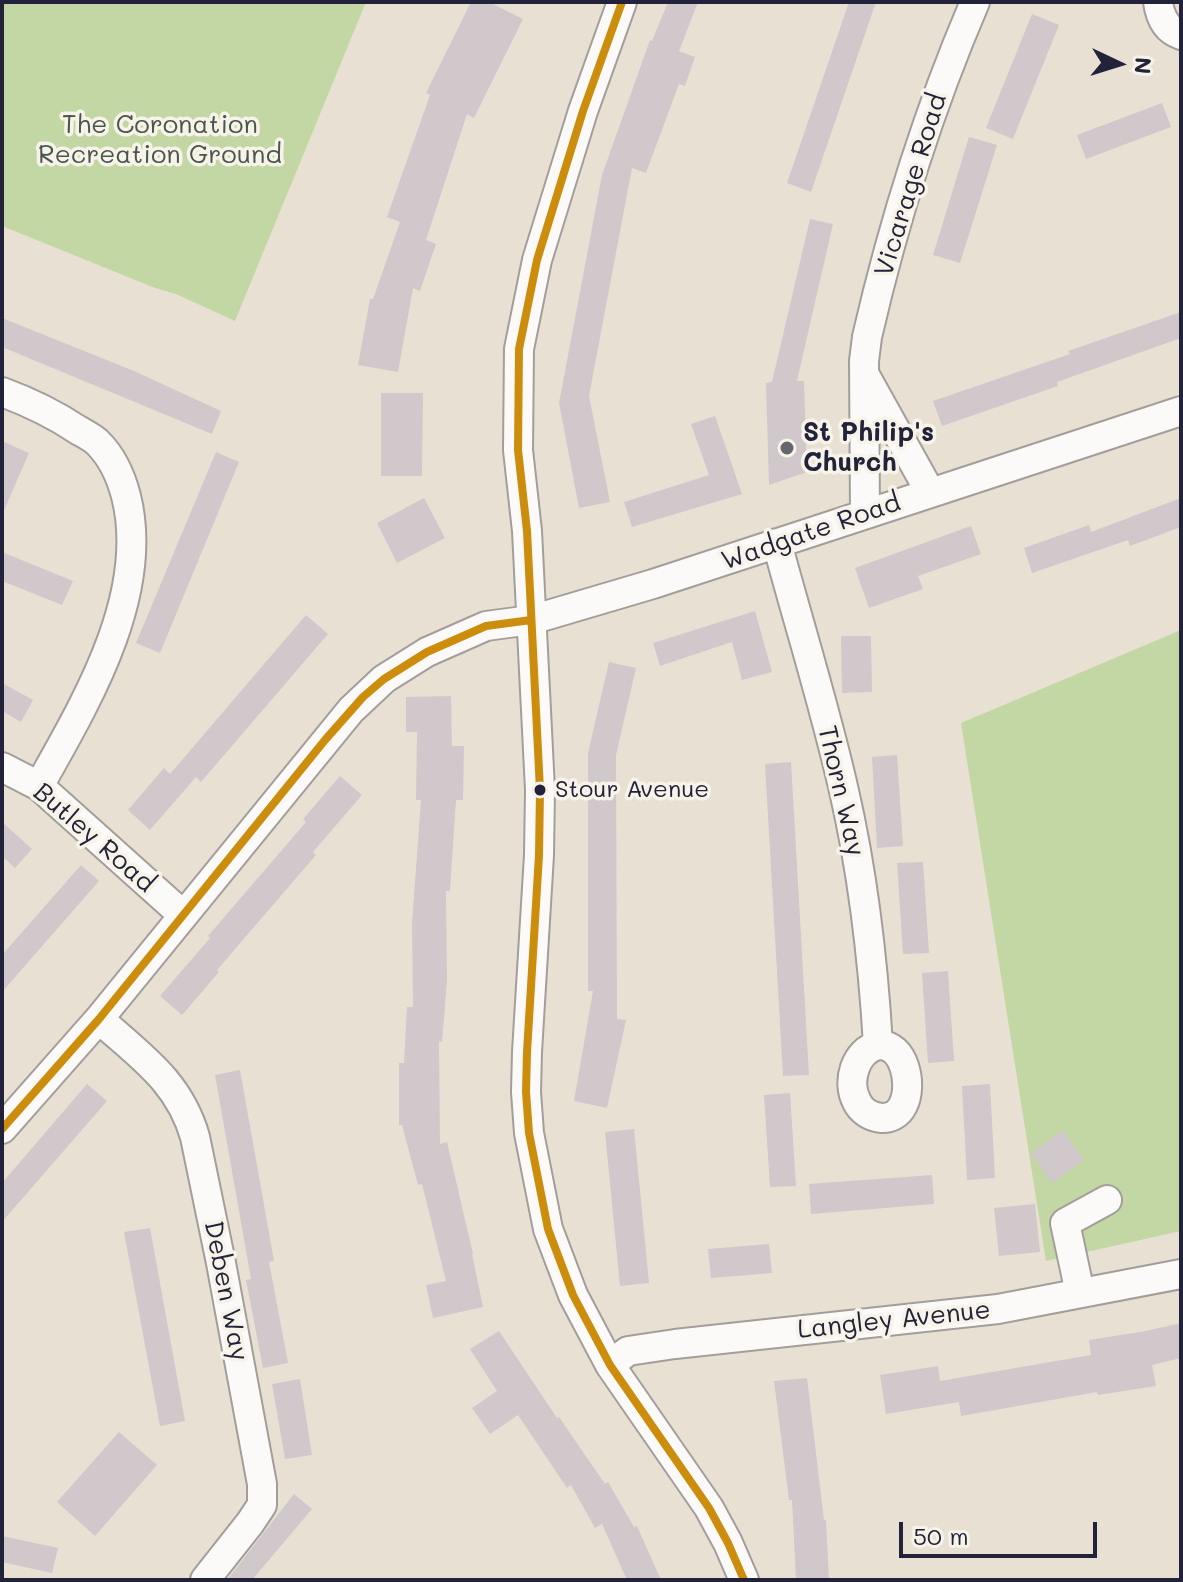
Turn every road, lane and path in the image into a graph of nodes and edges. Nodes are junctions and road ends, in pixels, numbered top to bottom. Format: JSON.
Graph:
{"nodes":[{"id":1,"x":622,"y":2,"type":"edge"},
{"id":2,"x":975,"y":2,"type":"edge"},
{"id":3,"x":1158,"y":2,"type":"edge"},
{"id":4,"x":1181,"y":35,"type":"edge"},
{"id":5,"x":864,"y":373,"type":"junction"},
{"id":6,"x":2,"y":392,"type":"edge"},
{"id":7,"x":1181,"y":411,"type":"edge"},
{"id":8,"x":930,"y":492,"type":"junction"},
{"id":9,"x":865,"y":513,"type":"junction"},
{"id":10,"x":777,"y":543,"type":"junction"},
{"id":11,"x":531,"y":620,"type":"junction"},
{"id":12,"x":2,"y":767,"type":"edge"},
{"id":13,"x":39,"y":786,"type":"junction"},
{"id":14,"x":183,"y":915,"type":"junction"},
{"id":15,"x":99,"y":1019,"type":"junction"},
{"id":16,"x":878,"y":1045,"type":"dead end"},
{"id":17,"x":2,"y":1129,"type":"edge"},
{"id":18,"x":1107,"y":1200,"type":"dead end"},
{"id":19,"x":1181,"y":1274,"type":"edge"},
{"id":20,"x":1080,"y":1293,"type":"junction"},
{"id":21,"x":610,"y":1365,"type":"junction"},
{"id":22,"x":205,"y":1580,"type":"edge"},
{"id":23,"x":744,"y":1580,"type":"edge"}],
"edges":[{"from":1,"to":11,"type":"street"},
{"from":2,"to":5,"type":"street","name":"Vicarage Road"},
{"from":3,"to":4,"type":"street"},
{"from":5,"to":8,"type":"street"},
{"from":5,"to":9,"type":"street","name":"Vicarage Road"},
{"from":6,"to":13,"type":"street"},
{"from":7,"to":8,"type":"street","name":"Wadgate Road"},
{"from":8,"to":9,"type":"street","name":"Wadgate Road"},
{"from":9,"to":10,"type":"street","name":"Wadgate Road"},
{"from":10,"to":11,"type":"street","name":"Wadgate Road"},
{"from":10,"to":16,"type":"street","name":"Thorn Way"},
{"from":11,"to":14,"type":"street"},
{"from":11,"to":21,"type":"street"},
{"from":12,"to":13,"type":"street","name":"Butley Road"},
{"from":13,"to":14,"type":"street","name":"Butley Road"},
{"from":14,"to":15,"type":"street"},
{"from":15,"to":17,"type":"street"},
{"from":15,"to":22,"type":"street","name":"Deben Way"},
{"from":18,"to":20,"type":"street"},
{"from":19,"to":20,"type":"street","name":"Langley Avenue"},
{"from":20,"to":21,"type":"street","name":"Langley Avenue"},
{"from":21,"to":23,"type":"street"}]}
